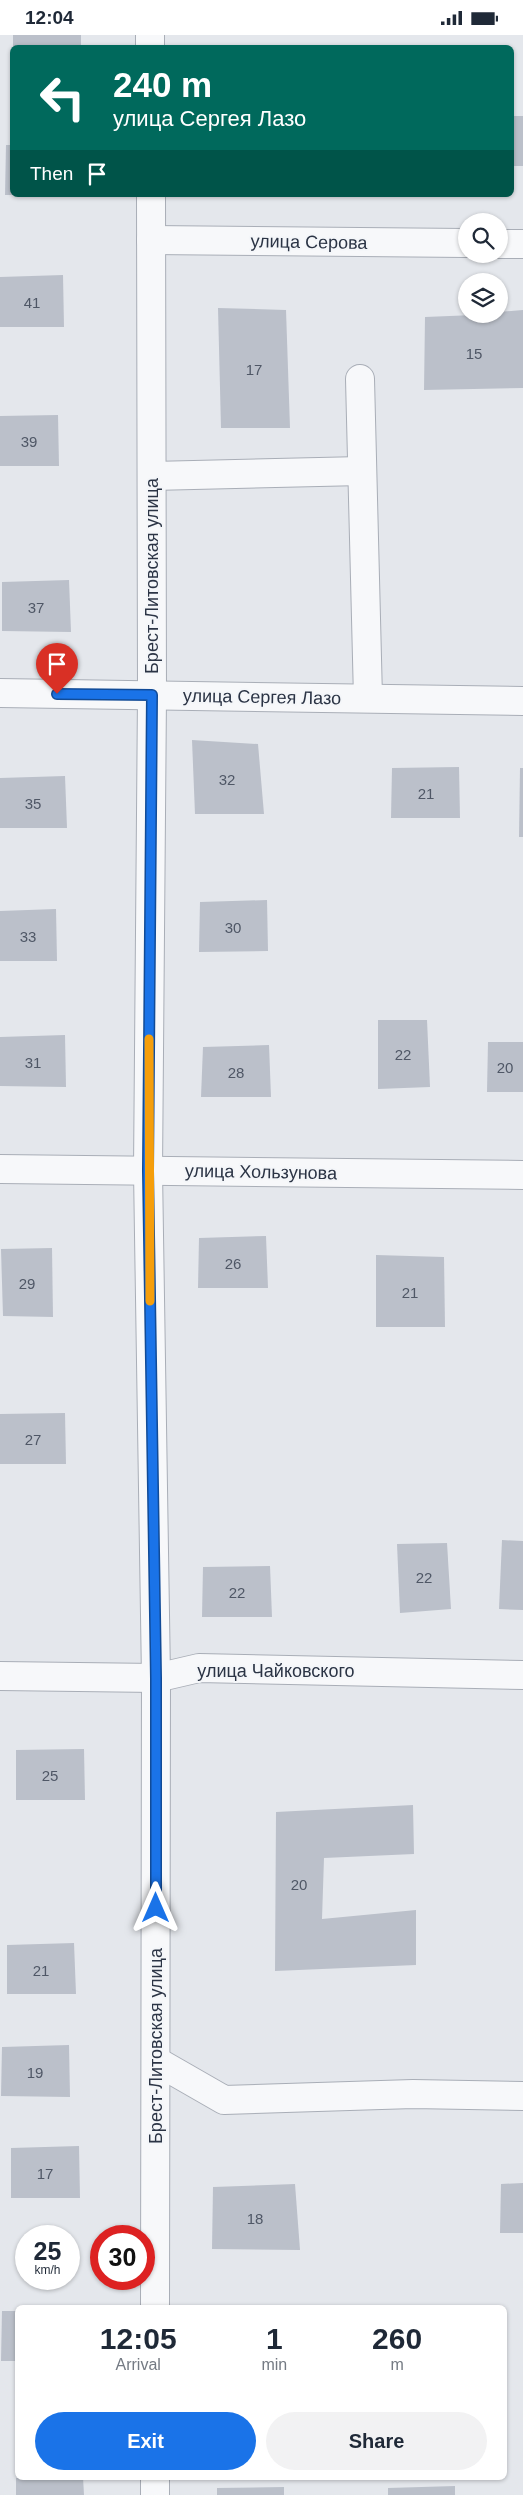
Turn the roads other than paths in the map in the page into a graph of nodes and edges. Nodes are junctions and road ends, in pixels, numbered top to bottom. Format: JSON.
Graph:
{"nodes":[{"id":1,"x":151,"y":197,"type":"edge"},
{"id":2,"x":151,"y":240,"type":"junction"},
{"id":3,"x":458,"y":243,"type":"edge"},
{"id":4,"x":508,"y":244,"type":"edge"},
{"id":5,"x":523,"y":244,"type":"edge"},
{"id":6,"x":360,"y":379,"type":"dead end"},
{"id":7,"x":362,"y":471,"type":"junction"},
{"id":8,"x":152,"y":475,"type":"junction"},
{"id":9,"x":0,"y":693,"type":"edge"},
{"id":10,"x":152,"y":695,"type":"junction"},
{"id":11,"x":368,"y":698,"type":"junction"},
{"id":12,"x":523,"y":701,"type":"edge"},
{"id":13,"x":0,"y":1169,"type":"edge"},
{"id":14,"x":148,"y":1171,"type":"junction"},
{"id":15,"x":523,"y":1175,"type":"edge"},
{"id":16,"x":523,"y":1675,"type":"edge"},
{"id":17,"x":0,"y":1676,"type":"edge"},
{"id":18,"x":156,"y":1678,"type":"junction"},
{"id":19,"x":156,"y":2061,"type":"junction"},
{"id":20,"x":523,"y":2097,"type":"edge"},
{"id":21,"x":155,"y":2305,"type":"edge"},
{"id":22,"x":155,"y":2480,"type":"edge"},
{"id":23,"x":155,"y":2495,"type":"edge"}],
"edges":[{"from":1,"to":2,"type":"street","name":"Брест-Литовская улица"},
{"from":2,"to":3,"type":"street","name":"улица Серова"},
{"from":2,"to":8,"type":"street","name":"Брест-Литовская улица"},
{"from":4,"to":5,"type":"street"},
{"from":6,"to":7,"type":"street"},
{"from":7,"to":8,"type":"street"},
{"from":7,"to":11,"type":"street"},
{"from":8,"to":10,"type":"street","name":"Брест-Литовская улица"},
{"from":9,"to":10,"type":"street","name":"улица Сергея Лазо"},
{"from":10,"to":11,"type":"street","name":"улица Сергея Лазо"},
{"from":10,"to":14,"type":"street","name":"Брест-Литовская улица"},
{"from":11,"to":12,"type":"street","name":"улица Сергея Лазо"},
{"from":13,"to":14,"type":"street","name":"улица Хользунова"},
{"from":14,"to":15,"type":"street","name":"улица Хользунова"},
{"from":14,"to":18,"type":"street","name":"Брест-Литовская улица"},
{"from":16,"to":18,"type":"street","name":"улица Чайковского"},
{"from":17,"to":18,"type":"street","name":"улица Чайковского"},
{"from":18,"to":19,"type":"street","name":"Брест-Литовская улица"},
{"from":19,"to":20,"type":"street"},
{"from":19,"to":21,"type":"street","name":"Брест-Литовская улица"},
{"from":22,"to":23,"type":"street"}]}
